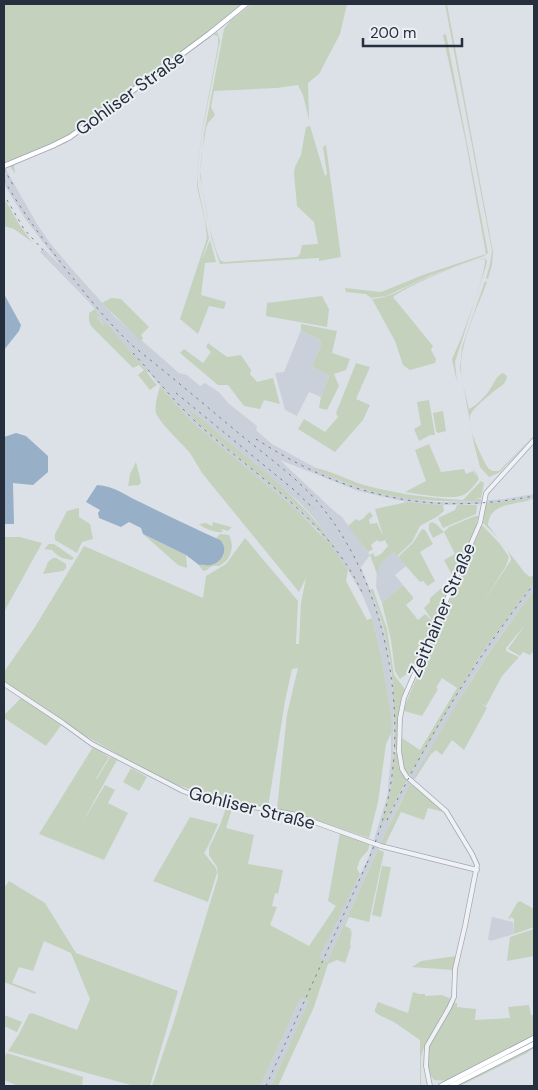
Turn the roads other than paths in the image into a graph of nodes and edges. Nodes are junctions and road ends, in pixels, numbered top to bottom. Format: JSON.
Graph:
{"nodes":[{"id":1,"x":246,"y":4,"type":"edge"},
{"id":2,"x":4,"y":166,"type":"edge"},
{"id":3,"x":534,"y":440,"type":"edge"},
{"id":4,"x":4,"y":684,"type":"edge"},
{"id":5,"x":477,"y":870,"type":"junction"},
{"id":6,"x":534,"y":1038,"type":"edge"},
{"id":7,"x":534,"y":1044,"type":"edge"},
{"id":8,"x":430,"y":1086,"type":"edge"},
{"id":9,"x":441,"y":1086,"type":"edge"},
{"id":10,"x":451,"y":1086,"type":"edge"}],
"edges":[{"from":1,"to":2,"type":"main road","name":"Gohliser Straße"},
{"from":3,"to":5,"type":"street","name":"Zeithainer Straße"},
{"from":4,"to":5,"type":"street","name":"Gohliser Straße"},
{"from":5,"to":8,"type":"street"},
{"from":6,"to":9,"type":"main road"},
{"from":7,"to":10,"type":"main road"}]}
